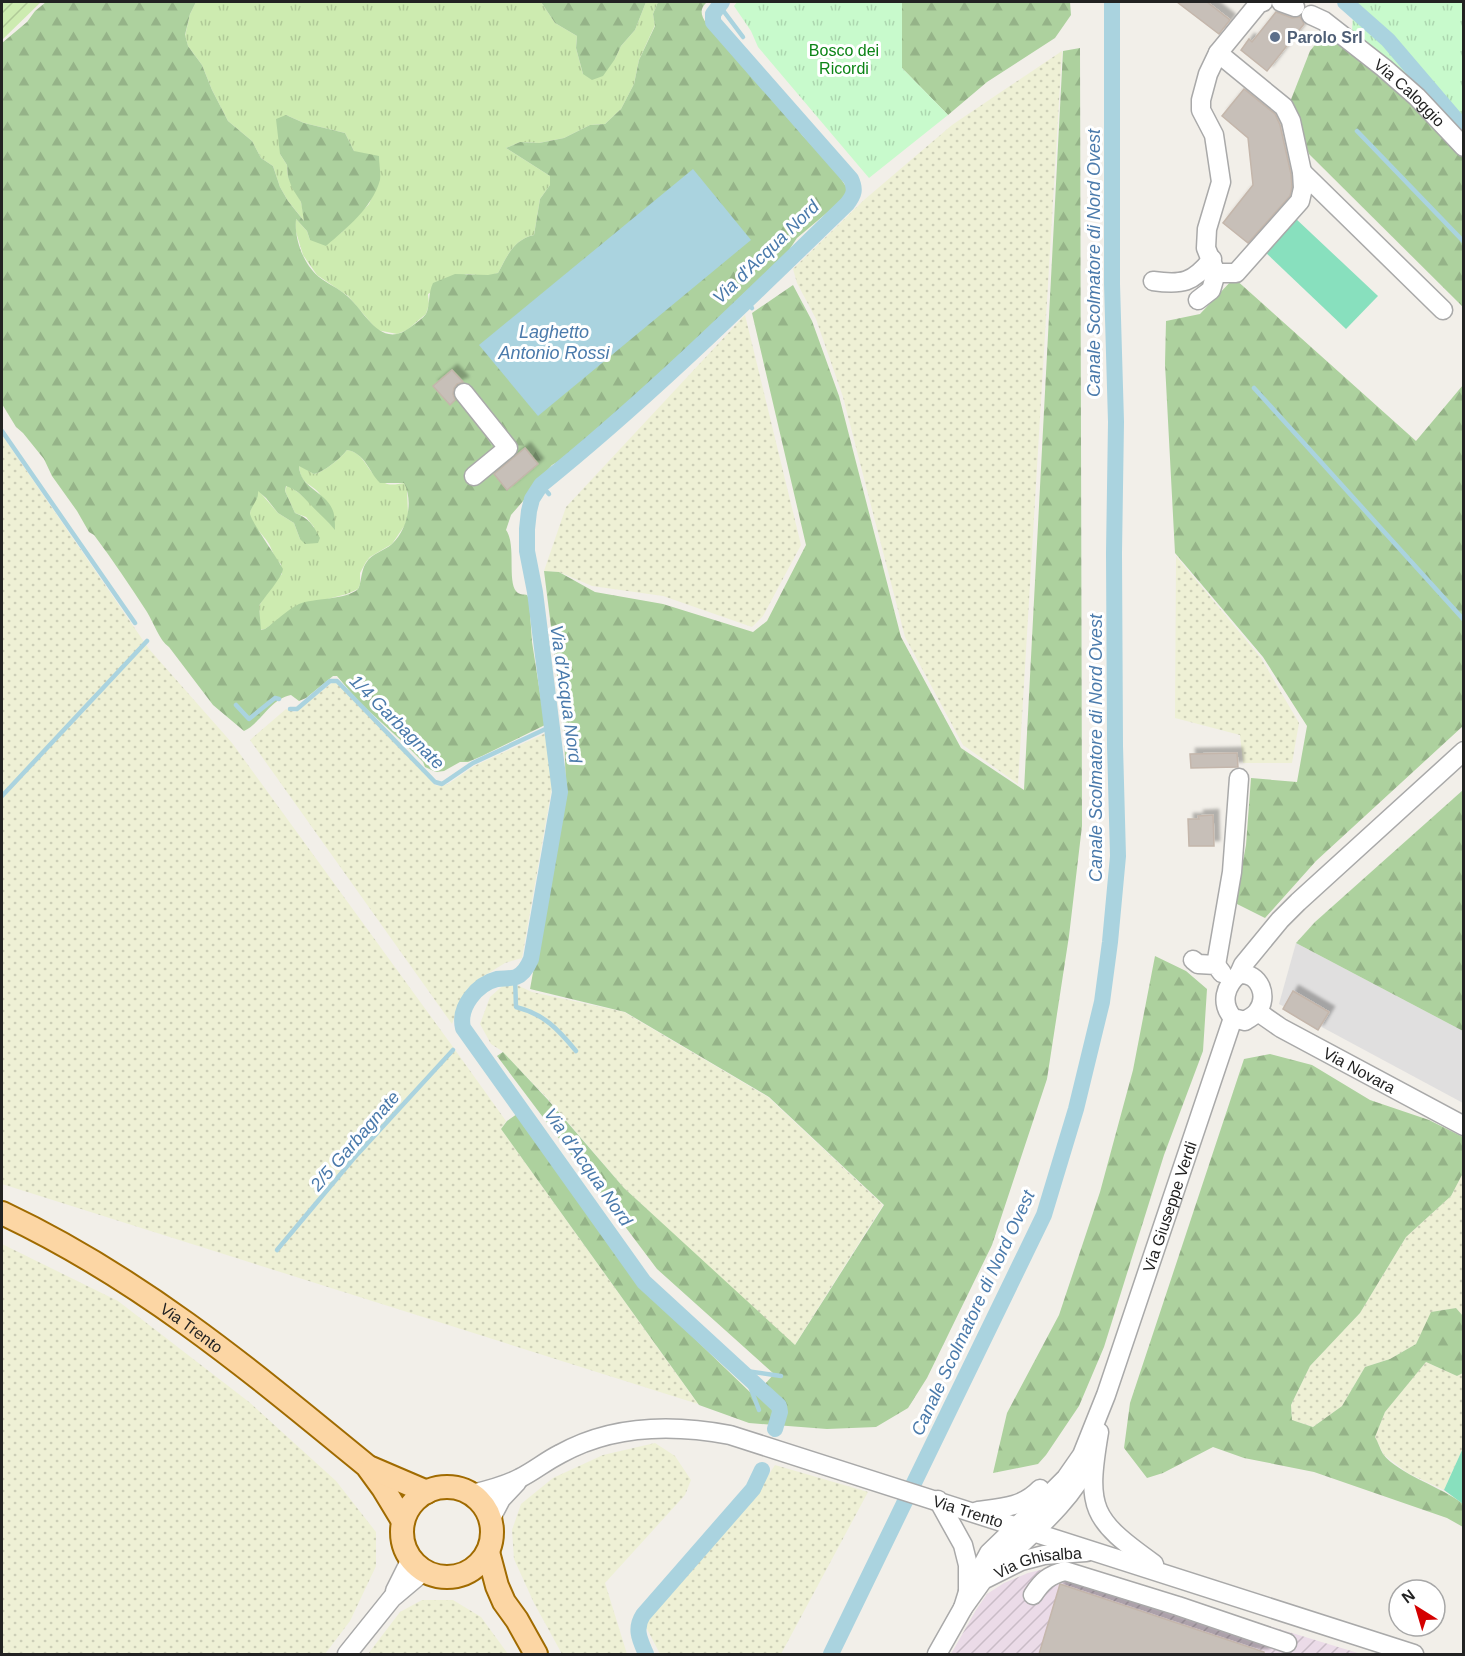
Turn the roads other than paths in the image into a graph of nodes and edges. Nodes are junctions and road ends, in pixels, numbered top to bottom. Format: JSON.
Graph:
{"nodes":[{"id":1,"x":1263,"y":2,"type":"edge"},
{"id":2,"x":1318,"y":18,"type":"dead end"},
{"id":3,"x":1218,"y":53,"type":"junction"},
{"id":4,"x":1464,"y":147,"type":"edge"},
{"id":5,"x":1302,"y":172,"type":"junction"},
{"id":6,"x":1214,"y":266,"type":"junction"},
{"id":7,"x":1153,"y":281,"type":"dead end"},
{"id":8,"x":1198,"y":300,"type":"dead end"},
{"id":9,"x":1443,"y":310,"type":"dead end"},
{"id":10,"x":464,"y":393,"type":"dead end"},
{"id":11,"x":474,"y":476,"type":"dead end"},
{"id":12,"x":1464,"y":751,"type":"edge"},
{"id":13,"x":1239,"y":778,"type":"dead end"},
{"id":14,"x":1192,"y":960,"type":"dead end"},
{"id":15,"x":1216,"y":965,"type":"junction"},
{"id":16,"x":1241,"y":979,"type":"junction"},
{"id":17,"x":1258,"y":1012,"type":"junction"},
{"id":18,"x":1233,"y":1018,"type":"junction"},
{"id":19,"x":1464,"y":1126,"type":"edge"},
{"id":20,"x":2,"y":1213,"type":"edge"},
{"id":21,"x":1106,"y":1395,"type":"junction"},
{"id":22,"x":1097,"y":1446,"type":"junction"},
{"id":23,"x":367,"y":1466,"type":"junction"},
{"id":24,"x":522,"y":1477,"type":"junction"},
{"id":25,"x":427,"y":1492,"type":"junction"},
{"id":26,"x":472,"y":1494,"type":"junction"},
{"id":27,"x":938,"y":1500,"type":"junction"},
{"id":28,"x":972,"y":1511,"type":"junction"},
{"id":29,"x":491,"y":1518,"type":"junction"},
{"id":30,"x":403,"y":1521,"type":"junction"},
{"id":31,"x":1026,"y":1528,"type":"junction"},
{"id":32,"x":1093,"y":1550,"type":"junction"},
{"id":33,"x":488,"y":1552,"type":"junction"},
{"id":34,"x":417,"y":1565,"type":"junction"},
{"id":35,"x":463,"y":1574,"type":"junction"},
{"id":36,"x":1169,"y":1575,"type":"junction"},
{"id":37,"x":983,"y":1580,"type":"junction"},
{"id":38,"x":1033,"y":1595,"type":"dead end"},
{"id":39,"x":966,"y":1600,"type":"junction"},
{"id":40,"x":504,"y":1602,"type":"junction"},
{"id":41,"x":1295,"y":1616,"type":"junction"},
{"id":42,"x":1285,"y":1649,"type":"edge"},
{"id":43,"x":347,"y":1654,"type":"edge"},
{"id":44,"x":536,"y":1654,"type":"edge"},
{"id":45,"x":937,"y":1654,"type":"edge"},
{"id":46,"x":1414,"y":1654,"type":"edge"}],
"edges":[{"from":1,"to":3,"type":"street"},
{"from":2,"to":4,"type":"street","name":"Via Caloggio"},
{"from":3,"to":5,"type":"street"},
{"from":3,"to":6,"type":"street"},
{"from":5,"to":6,"type":"street"},
{"from":5,"to":9,"type":"street"},
{"from":6,"to":7,"type":"street"},
{"from":6,"to":8,"type":"street"},
{"from":10,"to":11,"type":"street"},
{"from":12,"to":16,"type":"street"},
{"from":13,"to":15,"type":"street"},
{"from":14,"to":15,"type":"street"},
{"from":15,"to":16,"type":"street"},
{"from":16,"to":17,"type":"street"},
{"from":16,"to":18,"type":"street"},
{"from":17,"to":18,"type":"street"},
{"from":17,"to":19,"type":"street","name":"Via Novara"},
{"from":18,"to":21,"type":"street","name":"Via Giuseppe Verdi"},
{"from":20,"to":23,"type":"main road","name":"Via Trento"},
{"from":21,"to":22,"type":"street","name":"Via Giuseppe Verdi"},
{"from":21,"to":28,"type":"street","name":"Via Giuseppe Verdi"},
{"from":21,"to":31,"type":"street","name":"Via Giuseppe Verdi"},
{"from":22,"to":31,"type":"street","name":"Via Giuseppe Verdi"},
{"from":22,"to":36,"type":"street","name":"Via Giuseppe Verdi"},
{"from":23,"to":25,"type":"main road","name":"Via Trento"},
{"from":23,"to":30,"type":"main road","name":"Via Trento"},
{"from":24,"to":26,"type":"street","name":"Via Trento"},
{"from":24,"to":27,"type":"street","name":"Via Trento"},
{"from":24,"to":29,"type":"street","name":"Via Trento"},
{"from":25,"to":26,"type":"main road","name":"Via Trento"},
{"from":25,"to":30,"type":"main road"},
{"from":26,"to":29,"type":"main road"},
{"from":27,"to":28,"type":"street","name":"Via Trento"},
{"from":27,"to":39,"type":"street","name":"Via Ghisalba"},
{"from":28,"to":31,"type":"street","name":"Via Trento"},
{"from":29,"to":33,"type":"main road","name":"Via Trento"},
{"from":30,"to":34,"type":"main road","name":"Via Trento"},
{"from":31,"to":32,"type":"street","name":"Via Trento"},
{"from":31,"to":37,"type":"street","name":"Via Ghisalba"},
{"from":31,"to":39,"type":"street","name":"Via Ghisalba"},
{"from":32,"to":36,"type":"street","name":"Via Trento"},
{"from":32,"to":37,"type":"street","name":"Via Ghisalba"},
{"from":33,"to":35,"type":"main road"},
{"from":33,"to":40,"type":"main road"},
{"from":34,"to":35,"type":"main road"},
{"from":34,"to":43,"type":"street"},
{"from":35,"to":40,"type":"main road"},
{"from":36,"to":41,"type":"street","name":"Via Trento"},
{"from":37,"to":39,"type":"street","name":"Via Ghisalba"},
{"from":38,"to":42,"type":"street"},
{"from":39,"to":45,"type":"street","name":"Via Ghisalba"},
{"from":40,"to":44,"type":"main road"},
{"from":41,"to":42,"type":"street"},
{"from":41,"to":46,"type":"street","name":"Via Trento"}]}
